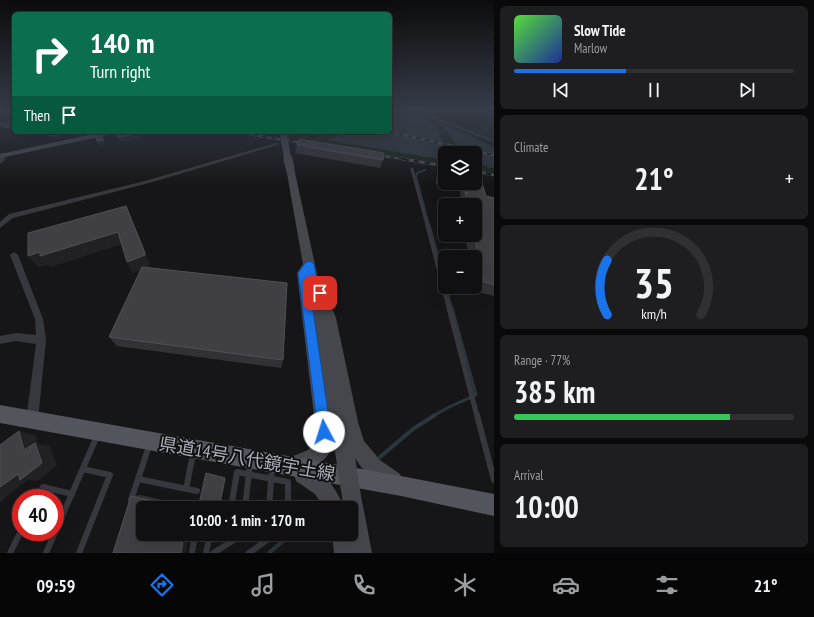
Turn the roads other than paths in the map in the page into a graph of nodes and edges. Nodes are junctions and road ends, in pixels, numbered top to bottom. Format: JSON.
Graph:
{"nodes":[{"id":1,"x":100,"y":135,"type":"edge"},
{"id":2,"x":284,"y":135,"type":"edge"},
{"id":3,"x":278,"y":144,"type":"dead end"},
{"id":4,"x":1,"y":158,"type":"edge"},
{"id":5,"x":412,"y":169,"type":"dead end"},
{"id":6,"x":0,"y":226,"type":"edge"},
{"id":7,"x":14,"y":255,"type":"dead end"},
{"id":8,"x":310,"y":264,"type":"junction"},
{"id":9,"x":313,"y":281,"type":"junction"},
{"id":10,"x":0,"y":340,"type":"edge"},
{"id":11,"x":42,"y":340,"type":"junction"},
{"id":12,"x":0,"y":414,"type":"edge"},
{"id":13,"x":32,"y":420,"type":"junction"},
{"id":14,"x":99,"y":432,"type":"junction"},
{"id":15,"x":150,"y":442,"type":"junction"},
{"id":16,"x":194,"y":450,"type":"junction"},
{"id":17,"x":250,"y":460,"type":"junction"},
{"id":18,"x":281,"y":466,"type":"junction"},
{"id":19,"x":83,"y":469,"type":"junction"},
{"id":20,"x":138,"y":479,"type":"junction"},
{"id":21,"x":494,"y":480,"type":"edge"},
{"id":22,"x":401,"y":486,"type":"junction"},
{"id":23,"x":42,"y":489,"type":"edge"},
{"id":24,"x":51,"y":489,"type":"edge"},
{"id":25,"x":186,"y":489,"type":"junction"},
{"id":26,"x":197,"y":491,"type":"dead end"},
{"id":27,"x":64,"y":492,"type":"edge"},
{"id":28,"x":72,"y":494,"type":"junction"},
{"id":29,"x":232,"y":501,"type":"edge"},
{"id":30,"x":246,"y":501,"type":"edge"},
{"id":31,"x":271,"y":501,"type":"edge"},
{"id":32,"x":288,"y":501,"type":"edge"},
{"id":33,"x":338,"y":501,"type":"edge"},
{"id":34,"x":344,"y":501,"type":"edge"},
{"id":35,"x":494,"y":505,"type":"edge"},
{"id":36,"x":128,"y":509,"type":"edge"},
{"id":37,"x":16,"y":541,"type":"edge"},
{"id":38,"x":194,"y":541,"type":"edge"},
{"id":39,"x":209,"y":541,"type":"edge"},
{"id":40,"x":232,"y":541,"type":"edge"},
{"id":41,"x":265,"y":541,"type":"edge"},
{"id":42,"x":343,"y":541,"type":"edge"},
{"id":43,"x":357,"y":541,"type":"edge"},
{"id":44,"x":10,"y":553,"type":"edge"},
{"id":45,"x":46,"y":553,"type":"edge"},
{"id":46,"x":79,"y":553,"type":"edge"},
{"id":47,"x":192,"y":553,"type":"edge"},
{"id":48,"x":206,"y":553,"type":"edge"},
{"id":49,"x":214,"y":553,"type":"edge"},
{"id":50,"x":249,"y":553,"type":"edge"},
{"id":51,"x":345,"y":553,"type":"edge"},
{"id":52,"x":361,"y":553,"type":"edge"}],
"edges":[{"from":1,"to":4,"type":"street"},
{"from":2,"to":8,"type":"street","bridge":true},
{"from":3,"to":6,"type":"street"},
{"from":5,"to":21,"type":"lane"},
{"from":7,"to":11,"type":"street"},
{"from":8,"to":9,"type":"street"},
{"from":8,"to":18,"type":"street"},
{"from":9,"to":22,"type":"street"},
{"from":9,"to":34,"type":"street","bridge":true},
{"from":10,"to":11,"type":"street"},
{"from":11,"to":13,"type":"street"},
{"from":12,"to":13,"type":"main road","name":"県道14号八代鏡宇土線"},
{"from":13,"to":14,"type":"main road","name":"県道14号八代鏡宇土線"},
{"from":14,"to":15,"type":"main road","name":"県道14号八代鏡宇土線"},
{"from":14,"to":19,"type":"lane"},
{"from":15,"to":16,"type":"main road","name":"県道14号八代鏡宇土線"},
{"from":15,"to":20,"type":"lane"},
{"from":16,"to":17,"type":"main road","name":"県道14号八代鏡宇土線"},
{"from":16,"to":25,"type":"lane"},
{"from":17,"to":18,"type":"main road","name":"県道14号八代鏡宇土線"},
{"from":17,"to":30,"type":"lane"},
{"from":18,"to":22,"type":"main road","name":"県道14号八代鏡宇土線"},
{"from":18,"to":31,"type":"lane"},
{"from":18,"to":33,"type":"street"},
{"from":19,"to":28,"type":"lane"},
{"from":19,"to":46,"type":"lane"},
{"from":20,"to":25,"type":"lane"},
{"from":20,"to":36,"type":"lane"},
{"from":22,"to":35,"type":"main road","name":"県道14号八代鏡宇土線"},
{"from":23,"to":24,"type":"lane"},
{"from":25,"to":26,"type":"lane"},
{"from":27,"to":28,"type":"lane"},
{"from":28,"to":45,"type":"lane"},
{"from":29,"to":32,"type":"lane"},
{"from":37,"to":44,"type":"lane"},
{"from":38,"to":47,"type":"lane"},
{"from":39,"to":48,"type":"lane"},
{"from":40,"to":49,"type":"lane"},
{"from":41,"to":50,"type":"lane"},
{"from":42,"to":51,"type":"street"},
{"from":43,"to":52,"type":"street"}]}
